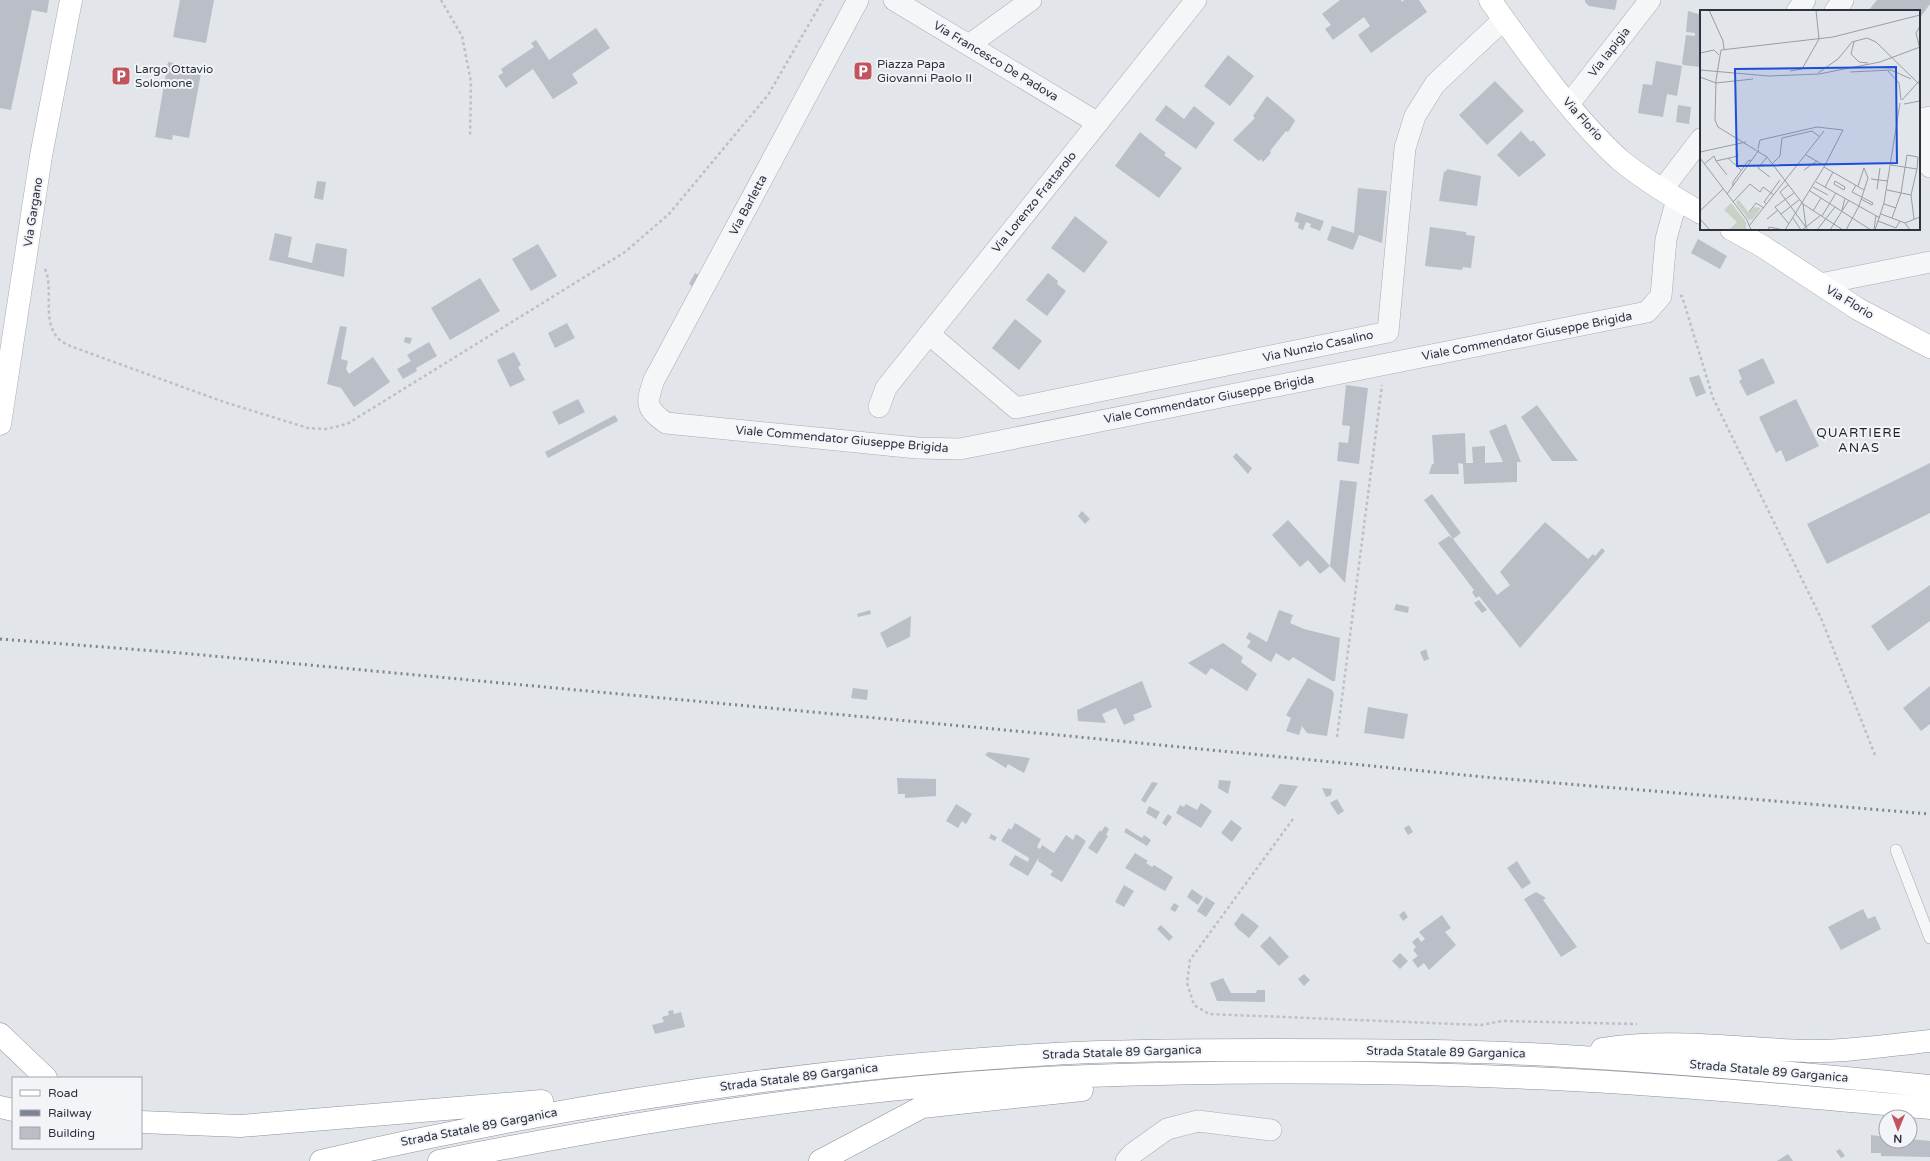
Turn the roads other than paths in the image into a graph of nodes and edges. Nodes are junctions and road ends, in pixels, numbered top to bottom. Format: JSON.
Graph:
{"nodes":[{"id":1,"x":71,"y":0,"type":"edge"},
{"id":2,"x":858,"y":0,"type":"edge"},
{"id":3,"x":894,"y":0,"type":"edge"},
{"id":4,"x":1031,"y":0,"type":"edge"},
{"id":5,"x":1196,"y":0,"type":"edge"},
{"id":6,"x":1490,"y":0,"type":"edge"},
{"id":7,"x":1650,"y":0,"type":"edge"},
{"id":8,"x":1805,"y":0,"type":"edge"},
{"id":9,"x":1843,"y":0,"type":"edge"},
{"id":10,"x":1798,"y":10,"type":"edge"},
{"id":11,"x":1836,"y":10,"type":"edge"},
{"id":12,"x":1504,"y":19,"type":"junction"},
{"id":13,"x":969,"y":45,"type":"junction"},
{"id":14,"x":1569,"y":104,"type":"junction"},
{"id":15,"x":1930,"y":117,"type":"edge"},
{"id":16,"x":1098,"y":122,"type":"junction"},
{"id":17,"x":1700,"y":141,"type":"edge"},
{"id":18,"x":1930,"y":167,"type":"edge"},
{"id":19,"x":1670,"y":195,"type":"junction"},
{"id":20,"x":1700,"y":211,"type":"edge"},
{"id":21,"x":1733,"y":230,"type":"edge"},
{"id":22,"x":1930,"y":262,"type":"edge"},
{"id":23,"x":1820,"y":284,"type":"junction"},
{"id":24,"x":929,"y":334,"type":"junction"},
{"id":25,"x":1930,"y":346,"type":"edge"},
{"id":26,"x":879,"y":408,"type":"dead end"},
{"id":27,"x":652,"y":414,"type":"joint"},
{"id":28,"x":0,"y":424,"type":"edge"},
{"id":29,"x":1896,"y":850,"type":"dead end"},
{"id":30,"x":1930,"y":938,"type":"edge"},
{"id":31,"x":0,"y":1034,"type":"edge"},
{"id":32,"x":1930,"y":1041,"type":"edge"},
{"id":33,"x":1565,"y":1056,"type":"junction"},
{"id":34,"x":1249,"y":1073,"type":"junction"},
{"id":35,"x":45,"y":1077,"type":"edge"},
{"id":36,"x":1930,"y":1086,"type":"edge"},
{"id":37,"x":701,"y":1088,"type":"junction"},
{"id":38,"x":0,"y":1107,"type":"edge"},
{"id":39,"x":1930,"y":1108,"type":"edge"},
{"id":40,"x":12,"y":1110,"type":"edge"},
{"id":41,"x":142,"y":1122,"type":"edge"},
{"id":42,"x":1271,"y":1130,"type":"dead end"},
{"id":43,"x":321,"y":1161,"type":"edge"},
{"id":44,"x":439,"y":1161,"type":"edge"},
{"id":45,"x":820,"y":1161,"type":"edge"},
{"id":46,"x":1126,"y":1161,"type":"edge"}],
"edges":[{"from":1,"to":28,"type":"main road","name":"Via Gargano"},
{"from":2,"to":27,"type":"street","name":"Via Barletta"},
{"from":3,"to":13,"type":"street","name":"Via Francesco De Padova"},
{"from":4,"to":13,"type":"street"},
{"from":5,"to":16,"type":"street","name":"Via Lorenzo Frattarolo"},
{"from":6,"to":12,"type":"main road","name":"Via Florio"},
{"from":7,"to":14,"type":"street","name":"Via Iapigia"},
{"from":8,"to":10,"type":"street"},
{"from":9,"to":11,"type":"street"},
{"from":12,"to":14,"type":"main road","name":"Via Florio"},
{"from":12,"to":24,"type":"street","name":"Via Nunzio Casalino"},
{"from":13,"to":16,"type":"street","name":"Via Francesco De Padova"},
{"from":14,"to":19,"type":"main road","name":"Via Florio"},
{"from":15,"to":18,"type":"street"},
{"from":16,"to":24,"type":"street","name":"Via Lorenzo Frattarolo"},
{"from":17,"to":19,"type":"street"},
{"from":19,"to":20,"type":"main road","name":"Via Florio"},
{"from":19,"to":27,"type":"street","name":"Viale Commendator Giuseppe Brigida"},
{"from":21,"to":23,"type":"main road","name":"Via Florio"},
{"from":22,"to":23,"type":"street"},
{"from":23,"to":25,"type":"main road","name":"Via Florio"},
{"from":24,"to":26,"type":"street","name":"Via Lorenzo Frattarolo"},
{"from":29,"to":30,"type":"lane"},
{"from":31,"to":35,"type":"main road"},
{"from":32,"to":33,"type":"main road"},
{"from":33,"to":36,"type":"main road","name":"Strada Statale 89 Garganica"},
{"from":33,"to":37,"type":"main road","name":"Strada Statale 89 Garganica"},
{"from":34,"to":39,"type":"main road","name":"Strada Statale 89 Garganica"},
{"from":34,"to":44,"type":"main road","name":"Strada Statale 89 Garganica"},
{"from":34,"to":45,"type":"main road"},
{"from":37,"to":41,"type":"main road"},
{"from":37,"to":43,"type":"main road","name":"Strada Statale 89 Garganica"},
{"from":38,"to":40,"type":"main road"},
{"from":42,"to":46,"type":"street"}]}
